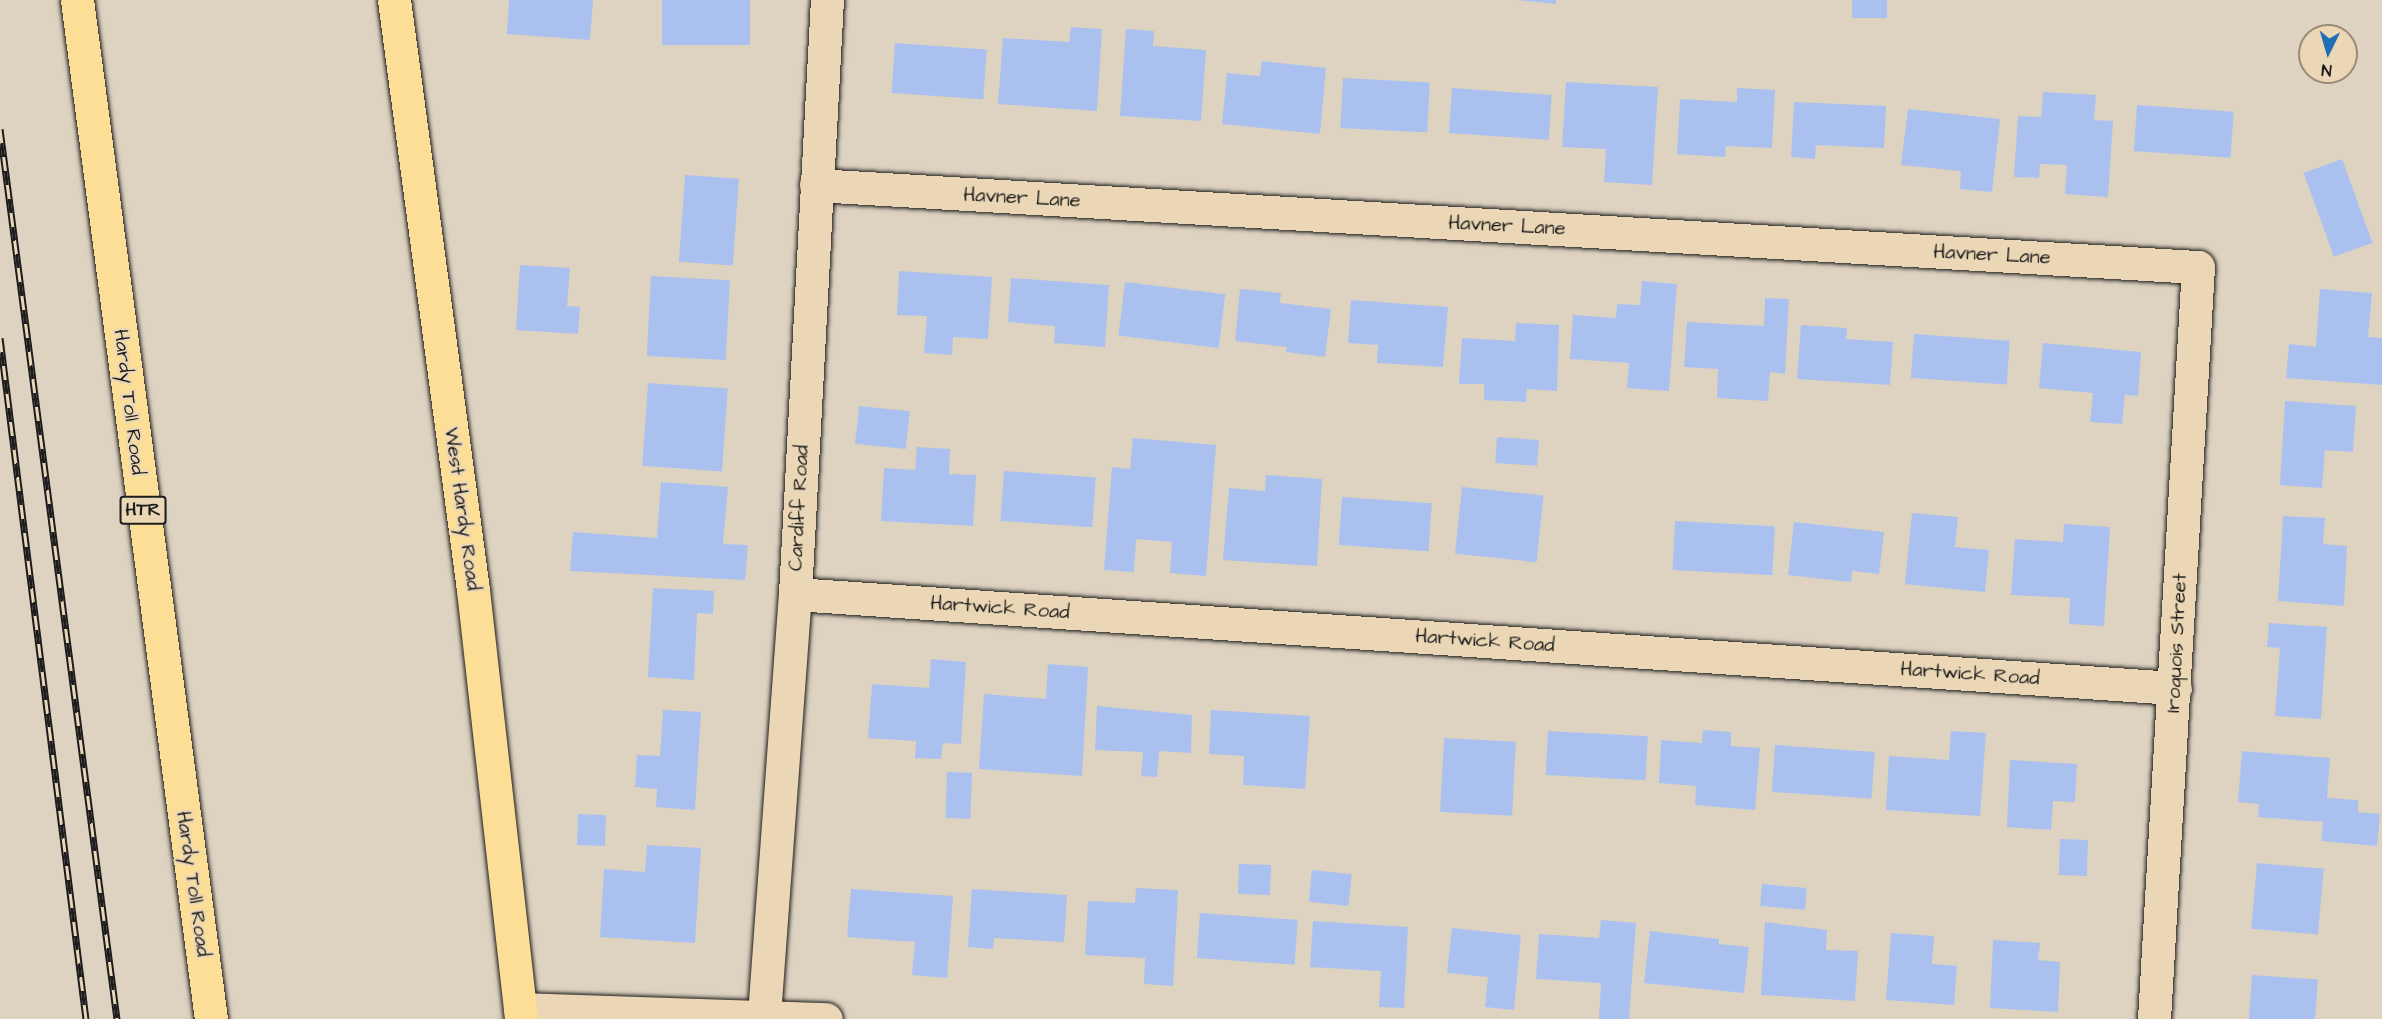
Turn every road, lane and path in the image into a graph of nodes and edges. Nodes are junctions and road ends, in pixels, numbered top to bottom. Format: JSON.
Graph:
{"nodes":[{"id":1,"x":77,"y":0,"type":"edge"},
{"id":2,"x":394,"y":0,"type":"edge"},
{"id":3,"x":827,"y":0,"type":"edge"},
{"id":4,"x":816,"y":185,"type":"junction"},
{"id":5,"x":2198,"y":267,"type":"joint"},
{"id":6,"x":795,"y":594,"type":"junction"},
{"id":7,"x":2175,"y":688,"type":"junction"},
{"id":8,"x":520,"y":1014,"type":"edge"},
{"id":9,"x":764,"y":1015,"type":"junction"},
{"id":10,"x":210,"y":1019,"type":"edge"},
{"id":11,"x":826,"y":1019,"type":"edge"},
{"id":12,"x":2154,"y":1019,"type":"edge"}],
"edges":[{"from":1,"to":10,"type":"main road","name":"Hardy Toll Road","number":"HTR"},
{"from":2,"to":8,"type":"main road","name":"West Hardy Road"},
{"from":3,"to":4,"type":"street","name":"Cardiff Road"},
{"from":4,"to":5,"type":"street","name":"Havner Lane"},
{"from":4,"to":6,"type":"street","name":"Cardiff Road"},
{"from":5,"to":7,"type":"street","name":"Iroquois Street"},
{"from":6,"to":7,"type":"street","name":"Hartwick Road"},
{"from":6,"to":9,"type":"street","name":"Cardiff Road"},
{"from":7,"to":12,"type":"street","name":"Iroquois Street"},
{"from":8,"to":9,"type":"street"},
{"from":9,"to":11,"type":"street"}]}
